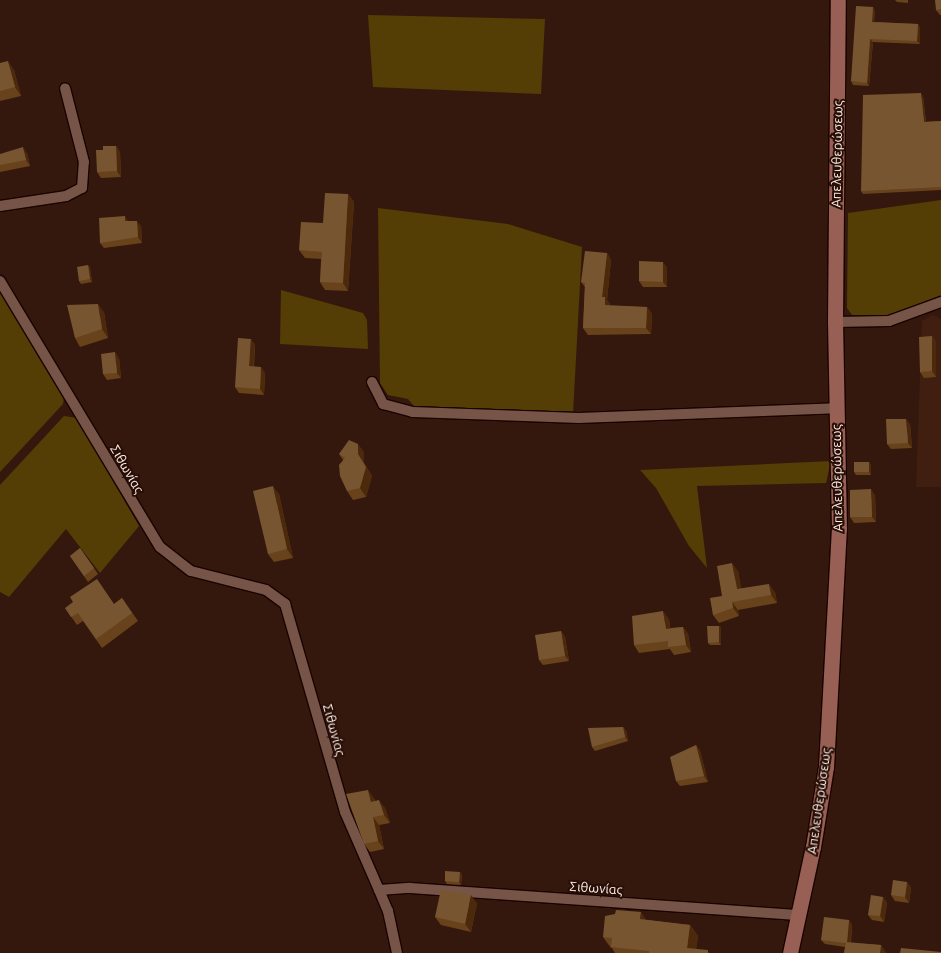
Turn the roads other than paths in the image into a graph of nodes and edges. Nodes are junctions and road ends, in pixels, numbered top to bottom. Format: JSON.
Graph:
{"nodes":[{"id":1,"x":838,"y":0,"type":"edge"},
{"id":2,"x":66,"y":88,"type":"dead end"},
{"id":3,"x":0,"y":206,"type":"edge"},
{"id":4,"x":0,"y":281,"type":"edge"},
{"id":5,"x":941,"y":302,"type":"edge"},
{"id":6,"x":835,"y":322,"type":"junction"},
{"id":7,"x":372,"y":382,"type":"dead end"},
{"id":8,"x":836,"y":408,"type":"junction"},
{"id":9,"x":379,"y":890,"type":"junction"},
{"id":10,"x":797,"y":915,"type":"junction"},
{"id":11,"x":397,"y":953,"type":"edge"},
{"id":12,"x":790,"y":953,"type":"edge"}],
"edges":[{"from":1,"to":6,"type":"street","name":"Απελευθερώσεως"},
{"from":2,"to":3,"type":"street"},
{"from":4,"to":9,"type":"street","name":"Σιθωνίας"},
{"from":5,"to":6,"type":"street"},
{"from":6,"to":8,"type":"street","name":"Απελευθερώσεως"},
{"from":7,"to":8,"type":"street"},
{"from":8,"to":10,"type":"street","name":"Απελευθερώσεως"},
{"from":9,"to":10,"type":"street","name":"Σιθωνίας"},
{"from":9,"to":11,"type":"street"},
{"from":10,"to":12,"type":"street","name":"Απελευθερώσεως"}]}
